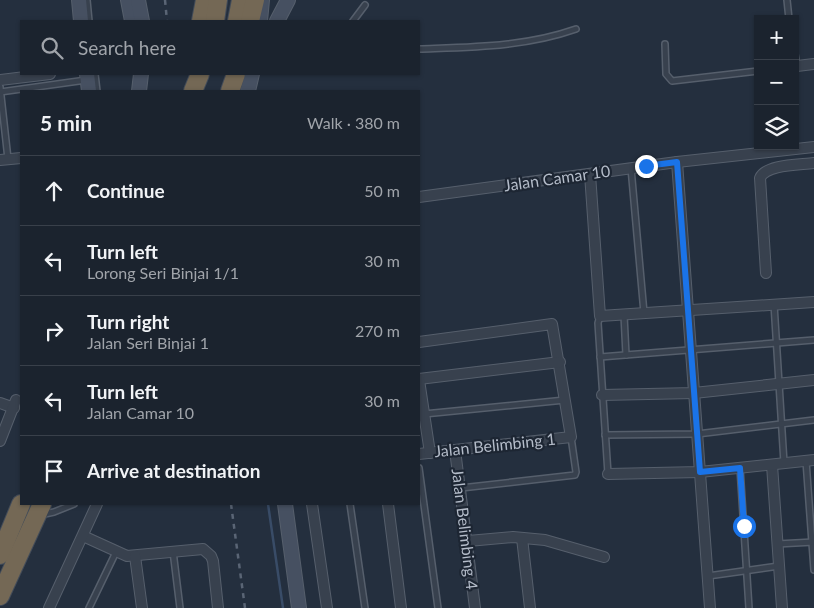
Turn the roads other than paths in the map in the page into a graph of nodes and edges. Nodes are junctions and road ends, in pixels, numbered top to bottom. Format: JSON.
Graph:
{"nodes":[{"id":1,"x":79,"y":0,"type":"edge"},
{"id":2,"x":87,"y":0,"type":"edge"},
{"id":3,"x":128,"y":0,"type":"edge"},
{"id":4,"x":138,"y":0,"type":"edge"},
{"id":5,"x":205,"y":0,"type":"edge"},
{"id":6,"x":218,"y":0,"type":"edge"},
{"id":7,"x":241,"y":0,"type":"edge"},
{"id":8,"x":255,"y":0,"type":"edge"},
{"id":9,"x":262,"y":0,"type":"edge"},
{"id":10,"x":288,"y":0,"type":"edge"},
{"id":11,"x":787,"y":0,"type":"edge"},
{"id":12,"x":365,"y":5,"type":"dead end"},
{"id":13,"x":789,"y":15,"type":"edge"},
{"id":14,"x":81,"y":20,"type":"edge"},
{"id":15,"x":90,"y":20,"type":"edge"},
{"id":16,"x":132,"y":20,"type":"edge"},
{"id":17,"x":142,"y":20,"type":"edge"},
{"id":18,"x":201,"y":20,"type":"edge"},
{"id":19,"x":215,"y":20,"type":"edge"},
{"id":20,"x":242,"y":20,"type":"edge"},
{"id":21,"x":243,"y":20,"type":"edge"},
{"id":22,"x":260,"y":20,"type":"edge"},
{"id":23,"x":278,"y":20,"type":"edge"},
{"id":24,"x":355,"y":20,"type":"edge"},
{"id":25,"x":576,"y":29,"type":"dead end"},
{"id":26,"x":665,"y":44,"type":"dead end"},
{"id":27,"x":420,"y":49,"type":"edge"},
{"id":28,"x":814,"y":64,"type":"edge"},
{"id":29,"x":799,"y":66,"type":"edge"},
{"id":30,"x":754,"y":71,"type":"edge"},
{"id":31,"x":42,"y":75,"type":"edge"},
{"id":32,"x":132,"y":75,"type":"edge"},
{"id":33,"x":141,"y":75,"type":"edge"},
{"id":34,"x":224,"y":75,"type":"edge"},
{"id":35,"x":236,"y":75,"type":"edge"},
{"id":36,"x":252,"y":75,"type":"edge"},
{"id":37,"x":195,"y":79,"type":"edge"},
{"id":38,"x":0,"y":80,"type":"edge"},
{"id":39,"x":90,"y":80,"type":"edge"},
{"id":40,"x":0,"y":87,"type":"edge"},
{"id":41,"x":132,"y":90,"type":"edge"},
{"id":42,"x":139,"y":90,"type":"edge"},
{"id":43,"x":185,"y":90,"type":"edge"},
{"id":44,"x":220,"y":90,"type":"edge"},
{"id":45,"x":230,"y":90,"type":"edge"},
{"id":46,"x":248,"y":90,"type":"edge"},
{"id":47,"x":0,"y":92,"type":"edge"},
{"id":48,"x":814,"y":147,"type":"edge"},
{"id":49,"x":20,"y":158,"type":"edge"},
{"id":50,"x":4,"y":160,"type":"edge"},
{"id":51,"x":677,"y":162,"type":"junction"},
{"id":52,"x":814,"y":163,"type":"edge"},
{"id":53,"x":631,"y":168,"type":"junction"},
{"id":54,"x":590,"y":174,"type":"junction"},
{"id":55,"x":420,"y":197,"type":"edge"},
{"id":56,"x":766,"y":273,"type":"dead end"},
{"id":57,"x":814,"y":302,"type":"edge"},
{"id":58,"x":774,"y":304,"type":"junction"},
{"id":59,"x":688,"y":310,"type":"junction"},
{"id":60,"x":644,"y":313,"type":"junction"},
{"id":61,"x":624,"y":315,"type":"junction"},
{"id":62,"x":600,"y":316,"type":"junction"},
{"id":63,"x":814,"y":340,"type":"edge"},
{"id":64,"x":420,"y":342,"type":"edge"},
{"id":65,"x":778,"y":343,"type":"junction"},
{"id":66,"x":691,"y":350,"type":"junction"},
{"id":67,"x":626,"y":355,"type":"junction"},
{"id":68,"x":600,"y":357,"type":"junction"},
{"id":69,"x":560,"y":362,"type":"junction"},
{"id":70,"x":420,"y":380,"type":"edge"},
{"id":71,"x":814,"y":380,"type":"edge"},
{"id":72,"x":780,"y":384,"type":"junction"},
{"id":73,"x":420,"y":387,"type":"edge"},
{"id":74,"x":694,"y":393,"type":"junction"},
{"id":75,"x":602,"y":395,"type":"junction"},
{"id":76,"x":565,"y":400,"type":"junction"},
{"id":77,"x":0,"y":403,"type":"edge"},
{"id":78,"x":424,"y":414,"type":"junction"},
{"id":79,"x":814,"y":420,"type":"edge"},
{"id":80,"x":783,"y":424,"type":"junction"},
{"id":81,"x":697,"y":434,"type":"junction"},
{"id":82,"x":605,"y":435,"type":"junction"},
{"id":83,"x":571,"y":437,"type":"junction"},
{"id":84,"x":0,"y":441,"type":"edge"},
{"id":85,"x":455,"y":450,"type":"junction"},
{"id":86,"x":430,"y":452,"type":"junction"},
{"id":87,"x":420,"y":454,"type":"edge"},
{"id":88,"x":810,"y":461,"type":"edge"},
{"id":89,"x":772,"y":464,"type":"junction"},
{"id":90,"x":784,"y":464,"type":"junction"},
{"id":91,"x":740,"y":468,"type":"junction"},
{"id":92,"x":700,"y":472,"type":"junction"},
{"id":93,"x":608,"y":474,"type":"joint"},
{"id":94,"x":420,"y":475,"type":"edge"},
{"id":95,"x":461,"y":488,"type":"junction"},
{"id":96,"x":22,"y":505,"type":"edge"},
{"id":97,"x":72,"y":505,"type":"edge"},
{"id":98,"x":97,"y":505,"type":"edge"},
{"id":99,"x":285,"y":505,"type":"edge"},
{"id":100,"x":312,"y":505,"type":"edge"},
{"id":101,"x":350,"y":505,"type":"edge"},
{"id":102,"x":388,"y":505,"type":"edge"},
{"id":103,"x":40,"y":509,"type":"edge"},
{"id":104,"x":83,"y":536,"type":"junction"},
{"id":105,"x":522,"y":538,"type":"junction"},
{"id":106,"x":468,"y":541,"type":"junction"},
{"id":107,"x":812,"y":542,"type":"edge"},
{"id":108,"x":777,"y":544,"type":"junction"},
{"id":109,"x":173,"y":550,"type":"junction"},
{"id":110,"x":116,"y":552,"type":"junction"},
{"id":111,"x":0,"y":555,"type":"edge"},
{"id":112,"x":135,"y":556,"type":"junction"},
{"id":113,"x":604,"y":557,"type":"dead end"},
{"id":114,"x":779,"y":566,"type":"junction"},
{"id":115,"x":814,"y":570,"type":"edge"},
{"id":116,"x":746,"y":571,"type":"junction"},
{"id":117,"x":708,"y":576,"type":"junction"},
{"id":118,"x":0,"y":596,"type":"edge"},
{"id":119,"x":49,"y":608,"type":"edge"},
{"id":120,"x":89,"y":608,"type":"edge"},
{"id":121,"x":142,"y":608,"type":"edge"},
{"id":122,"x":180,"y":608,"type":"edge"},
{"id":123,"x":218,"y":608,"type":"edge"},
{"id":124,"x":299,"y":608,"type":"edge"},
{"id":125,"x":327,"y":608,"type":"edge"},
{"id":126,"x":365,"y":608,"type":"edge"},
{"id":127,"x":401,"y":608,"type":"edge"},
{"id":128,"x":438,"y":608,"type":"edge"},
{"id":129,"x":475,"y":608,"type":"edge"},
{"id":130,"x":530,"y":608,"type":"edge"},
{"id":131,"x":710,"y":608,"type":"edge"},
{"id":132,"x":749,"y":608,"type":"edge"},
{"id":133,"x":782,"y":608,"type":"edge"}],
"edges":[{"from":1,"to":14,"type":"main road"},
{"from":2,"to":15,"type":"lane"},
{"from":3,"to":16,"type":"main road"},
{"from":4,"to":17,"type":"main road"},
{"from":5,"to":18,"type":"highway"},
{"from":6,"to":19,"type":"highway"},
{"from":7,"to":20,"type":"highway"},
{"from":8,"to":21,"type":"highway"},
{"from":9,"to":22,"type":"main road"},
{"from":10,"to":23,"type":"main road"},
{"from":11,"to":13,"type":"lane"},
{"from":12,"to":24,"type":"lane"},
{"from":25,"to":27,"type":"lane"},
{"from":26,"to":30,"type":"lane"},
{"from":28,"to":29,"type":"street"},
{"from":31,"to":38,"type":"street"},
{"from":32,"to":41,"type":"main road"},
{"from":33,"to":42,"type":"main road"},
{"from":34,"to":44,"type":"highway"},
{"from":35,"to":45,"type":"highway"},
{"from":36,"to":46,"type":"main road"},
{"from":37,"to":43,"type":"highway"},
{"from":39,"to":47,"type":"lane"},
{"from":40,"to":47,"type":"lane"},
{"from":47,"to":50,"type":"lane"},
{"from":48,"to":51,"type":"street","name":"Jalan Camar 10"},
{"from":49,"to":50,"type":"street"},
{"from":51,"to":53,"type":"street","name":"Jalan Camar 10"},
{"from":51,"to":59,"type":"street"},
{"from":52,"to":56,"type":"street"},
{"from":53,"to":54,"type":"street","name":"Jalan Camar 10"},
{"from":53,"to":60,"type":"lane"},
{"from":54,"to":55,"type":"street","name":"Jalan Camar 10"},
{"from":54,"to":62,"type":"street"},
{"from":57,"to":58,"type":"street"},
{"from":58,"to":59,"type":"street"},
{"from":58,"to":65,"type":"lane"},
{"from":59,"to":60,"type":"street"},
{"from":59,"to":66,"type":"street"},
{"from":60,"to":61,"type":"street"},
{"from":61,"to":62,"type":"street"},
{"from":61,"to":67,"type":"lane"},
{"from":62,"to":68,"type":"lane"},
{"from":63,"to":65,"type":"lane"},
{"from":64,"to":69,"type":"street"},
{"from":65,"to":66,"type":"lane"},
{"from":65,"to":72,"type":"lane"},
{"from":66,"to":67,"type":"lane"},
{"from":66,"to":74,"type":"street"},
{"from":67,"to":68,"type":"lane"},
{"from":68,"to":75,"type":"lane"},
{"from":69,"to":70,"type":"street"},
{"from":69,"to":76,"type":"street"},
{"from":71,"to":72,"type":"street"},
{"from":72,"to":74,"type":"street"},
{"from":72,"to":80,"type":"lane"},
{"from":73,"to":78,"type":"street"},
{"from":74,"to":75,"type":"street"},
{"from":74,"to":81,"type":"street"},
{"from":75,"to":82,"type":"lane"},
{"from":76,"to":78,"type":"lane"},
{"from":76,"to":83,"type":"street"},
{"from":77,"to":84,"type":"street"},
{"from":78,"to":86,"type":"street"},
{"from":79,"to":80,"type":"lane"},
{"from":80,"to":81,"type":"lane"},
{"from":80,"to":90,"type":"lane"},
{"from":81,"to":82,"type":"lane"},
{"from":81,"to":92,"type":"street"},
{"from":82,"to":93,"type":"lane"},
{"from":83,"to":85,"type":"street","name":"Jalan Belimbing 1"},
{"from":83,"to":95,"type":"lane"},
{"from":85,"to":86,"type":"street","name":"Jalan Belimbing 1"},
{"from":85,"to":95,"type":"street","name":"Jalan Belimbing 4"},
{"from":86,"to":87,"type":"street","name":"Jalan Belimbing 1"},
{"from":88,"to":90,"type":"street"},
{"from":88,"to":107,"type":"lane"},
{"from":89,"to":90,"type":"street"},
{"from":89,"to":91,"type":"street"},
{"from":89,"to":108,"type":"street"},
{"from":91,"to":92,"type":"street"},
{"from":91,"to":116,"type":"lane"},
{"from":92,"to":93,"type":"street"},
{"from":92,"to":117,"type":"street"},
{"from":94,"to":128,"type":"lane"},
{"from":95,"to":106,"type":"street","name":"Jalan Belimbing 4"},
{"from":96,"to":111,"type":"highway"},
{"from":97,"to":103,"type":"lane"},
{"from":98,"to":104,"type":"street"},
{"from":99,"to":124,"type":"main road"},
{"from":100,"to":125,"type":"street"},
{"from":101,"to":126,"type":"lane"},
{"from":102,"to":127,"type":"street"},
{"from":103,"to":118,"type":"highway"},
{"from":104,"to":110,"type":"street"},
{"from":104,"to":119,"type":"street"},
{"from":105,"to":106,"type":"street"},
{"from":105,"to":113,"type":"street"},
{"from":105,"to":130,"type":"street"},
{"from":106,"to":129,"type":"street","name":"Jalan Belimbing 4"},
{"from":107,"to":108,"type":"lane"},
{"from":107,"to":115,"type":"lane"},
{"from":108,"to":114,"type":"street"},
{"from":109,"to":112,"type":"street"},
{"from":109,"to":122,"type":"lane"},
{"from":109,"to":123,"type":"street"},
{"from":110,"to":112,"type":"street"},
{"from":110,"to":120,"type":"lane"},
{"from":112,"to":121,"type":"street"},
{"from":114,"to":116,"type":"lane"},
{"from":114,"to":133,"type":"street"},
{"from":116,"to":117,"type":"lane"},
{"from":116,"to":132,"type":"lane"},
{"from":117,"to":131,"type":"street"}]}
